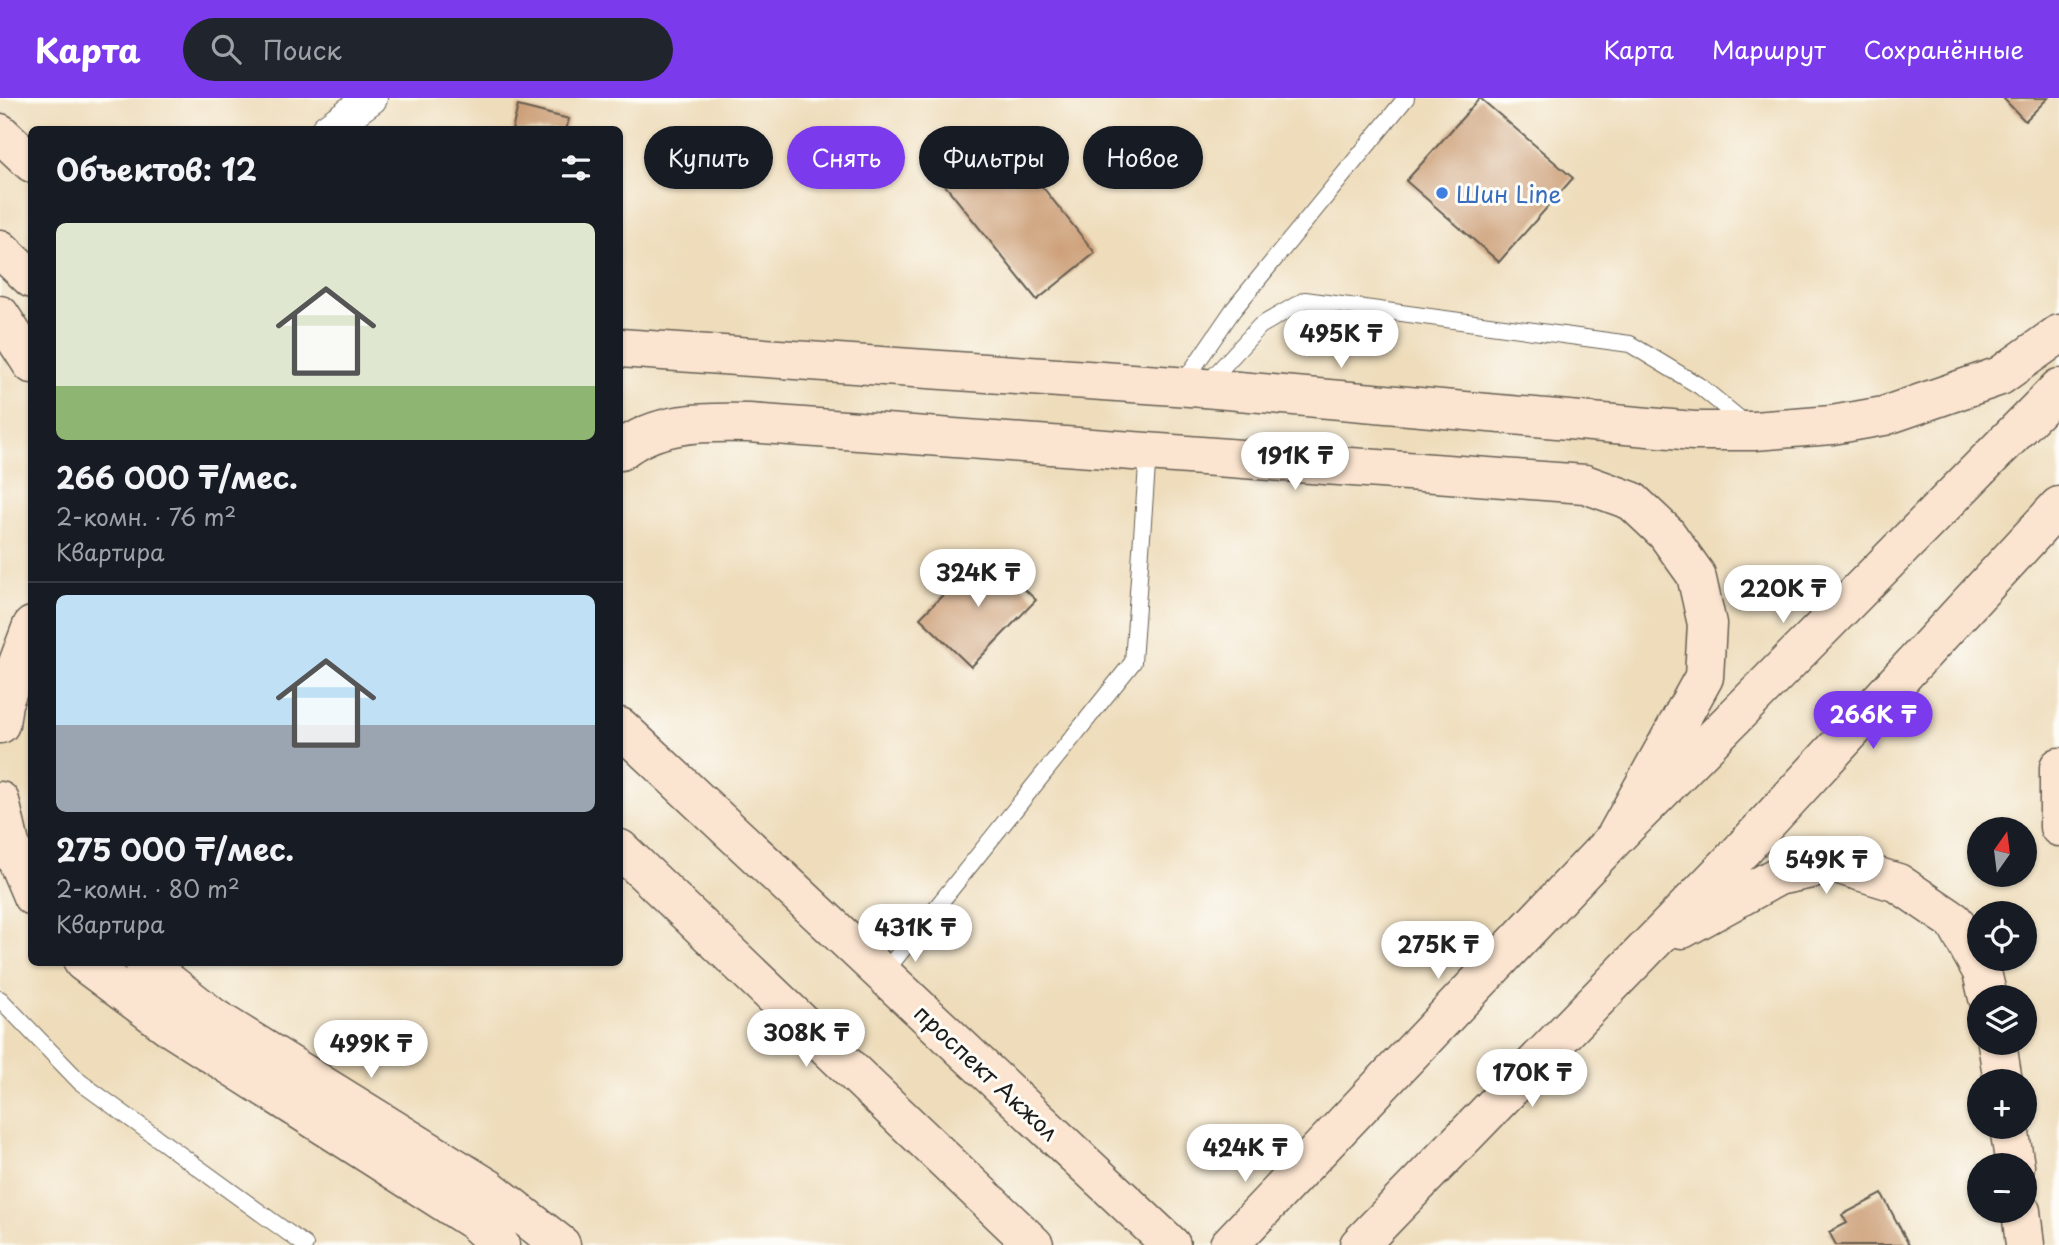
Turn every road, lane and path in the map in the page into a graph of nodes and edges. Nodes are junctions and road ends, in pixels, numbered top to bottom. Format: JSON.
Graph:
{"nodes":[{"id":1,"x":371,"y":98,"type":"edge"},
{"id":2,"x":1406,"y":98,"type":"edge"},
{"id":3,"x":332,"y":126,"type":"edge"},
{"id":4,"x":12,"y":142,"type":"edge"},
{"id":5,"x":28,"y":159,"type":"edge"},
{"id":6,"x":0,"y":248,"type":"edge"},
{"id":7,"x":28,"y":275,"type":"edge"},
{"id":8,"x":0,"y":315,"type":"edge"},
{"id":9,"x":2059,"y":334,"type":"edge"},
{"id":10,"x":623,"y":348,"type":"edge"},
{"id":11,"x":28,"y":359,"type":"edge"},
{"id":12,"x":1191,"y":388,"type":"junction"},
{"id":13,"x":2059,"y":388,"type":"edge"},
{"id":14,"x":1754,"y":431,"type":"junction"},
{"id":15,"x":623,"y":449,"type":"edge"},
{"id":16,"x":1148,"y":452,"type":"junction"},
{"id":17,"x":2059,"y":506,"type":"edge"},
{"id":18,"x":28,"y":637,"type":"edge"},
{"id":19,"x":0,"y":724,"type":"edge"},
{"id":20,"x":623,"y":730,"type":"edge"},
{"id":21,"x":2059,"y":767,"type":"edge"},
{"id":22,"x":0,"y":801,"type":"edge"},
{"id":23,"x":2059,"y":827,"type":"edge"},
{"id":24,"x":1615,"y":838,"type":"junction"},
{"id":25,"x":623,"y":852,"type":"edge"},
{"id":26,"x":28,"y":887,"type":"edge"},
{"id":27,"x":1646,"y":948,"type":"junction"},
{"id":28,"x":88,"y":966,"type":"edge"},
{"id":29,"x":148,"y":966,"type":"edge"},
{"id":30,"x":883,"y":974,"type":"junction"},
{"id":31,"x":1984,"y":985,"type":"edge"},
{"id":32,"x":0,"y":999,"type":"edge"},
{"id":33,"x":2022,"y":1223,"type":"edge"},
{"id":34,"x":1367,"y":1237,"type":"edge"},
{"id":35,"x":305,"y":1245,"type":"edge"},
{"id":36,"x":500,"y":1245,"type":"edge"},
{"id":37,"x":561,"y":1245,"type":"edge"},
{"id":38,"x":1034,"y":1245,"type":"edge"},
{"id":39,"x":1171,"y":1245,"type":"edge"},
{"id":40,"x":1229,"y":1245,"type":"edge"},
{"id":41,"x":2025,"y":1245,"type":"edge"}],
"edges":[{"from":1,"to":3,"type":"street"},
{"from":2,"to":12,"type":"lane"},
{"from":4,"to":5,"type":"main road"},
{"from":6,"to":7,"type":"main road"},
{"from":8,"to":11,"type":"main road"},
{"from":9,"to":14,"type":"main road"},
{"from":10,"to":12,"type":"main road"},
{"from":12,"to":14,"type":"main road"},
{"from":12,"to":14,"type":"lane"},
{"from":13,"to":24,"type":"main road"},
{"from":15,"to":16,"type":"main road"},
{"from":16,"to":24,"type":"main road"},
{"from":16,"to":30,"type":"lane"},
{"from":17,"to":27,"type":"main road"},
{"from":18,"to":19,"type":"main road"},
{"from":20,"to":30,"type":"main road","name":"проспект Акжол"},
{"from":21,"to":23,"type":"main road"},
{"from":22,"to":26,"type":"main road"},
{"from":24,"to":40,"type":"main road"},
{"from":25,"to":38,"type":"main road"},
{"from":27,"to":31,"type":"main road"},
{"from":27,"to":34,"type":"main road"},
{"from":28,"to":36,"type":"main road"},
{"from":29,"to":37,"type":"main road"},
{"from":30,"to":39,"type":"main road","name":"проспект Акжол"},
{"from":32,"to":35,"type":"lane"},
{"from":33,"to":41,"type":"main road"}]}
